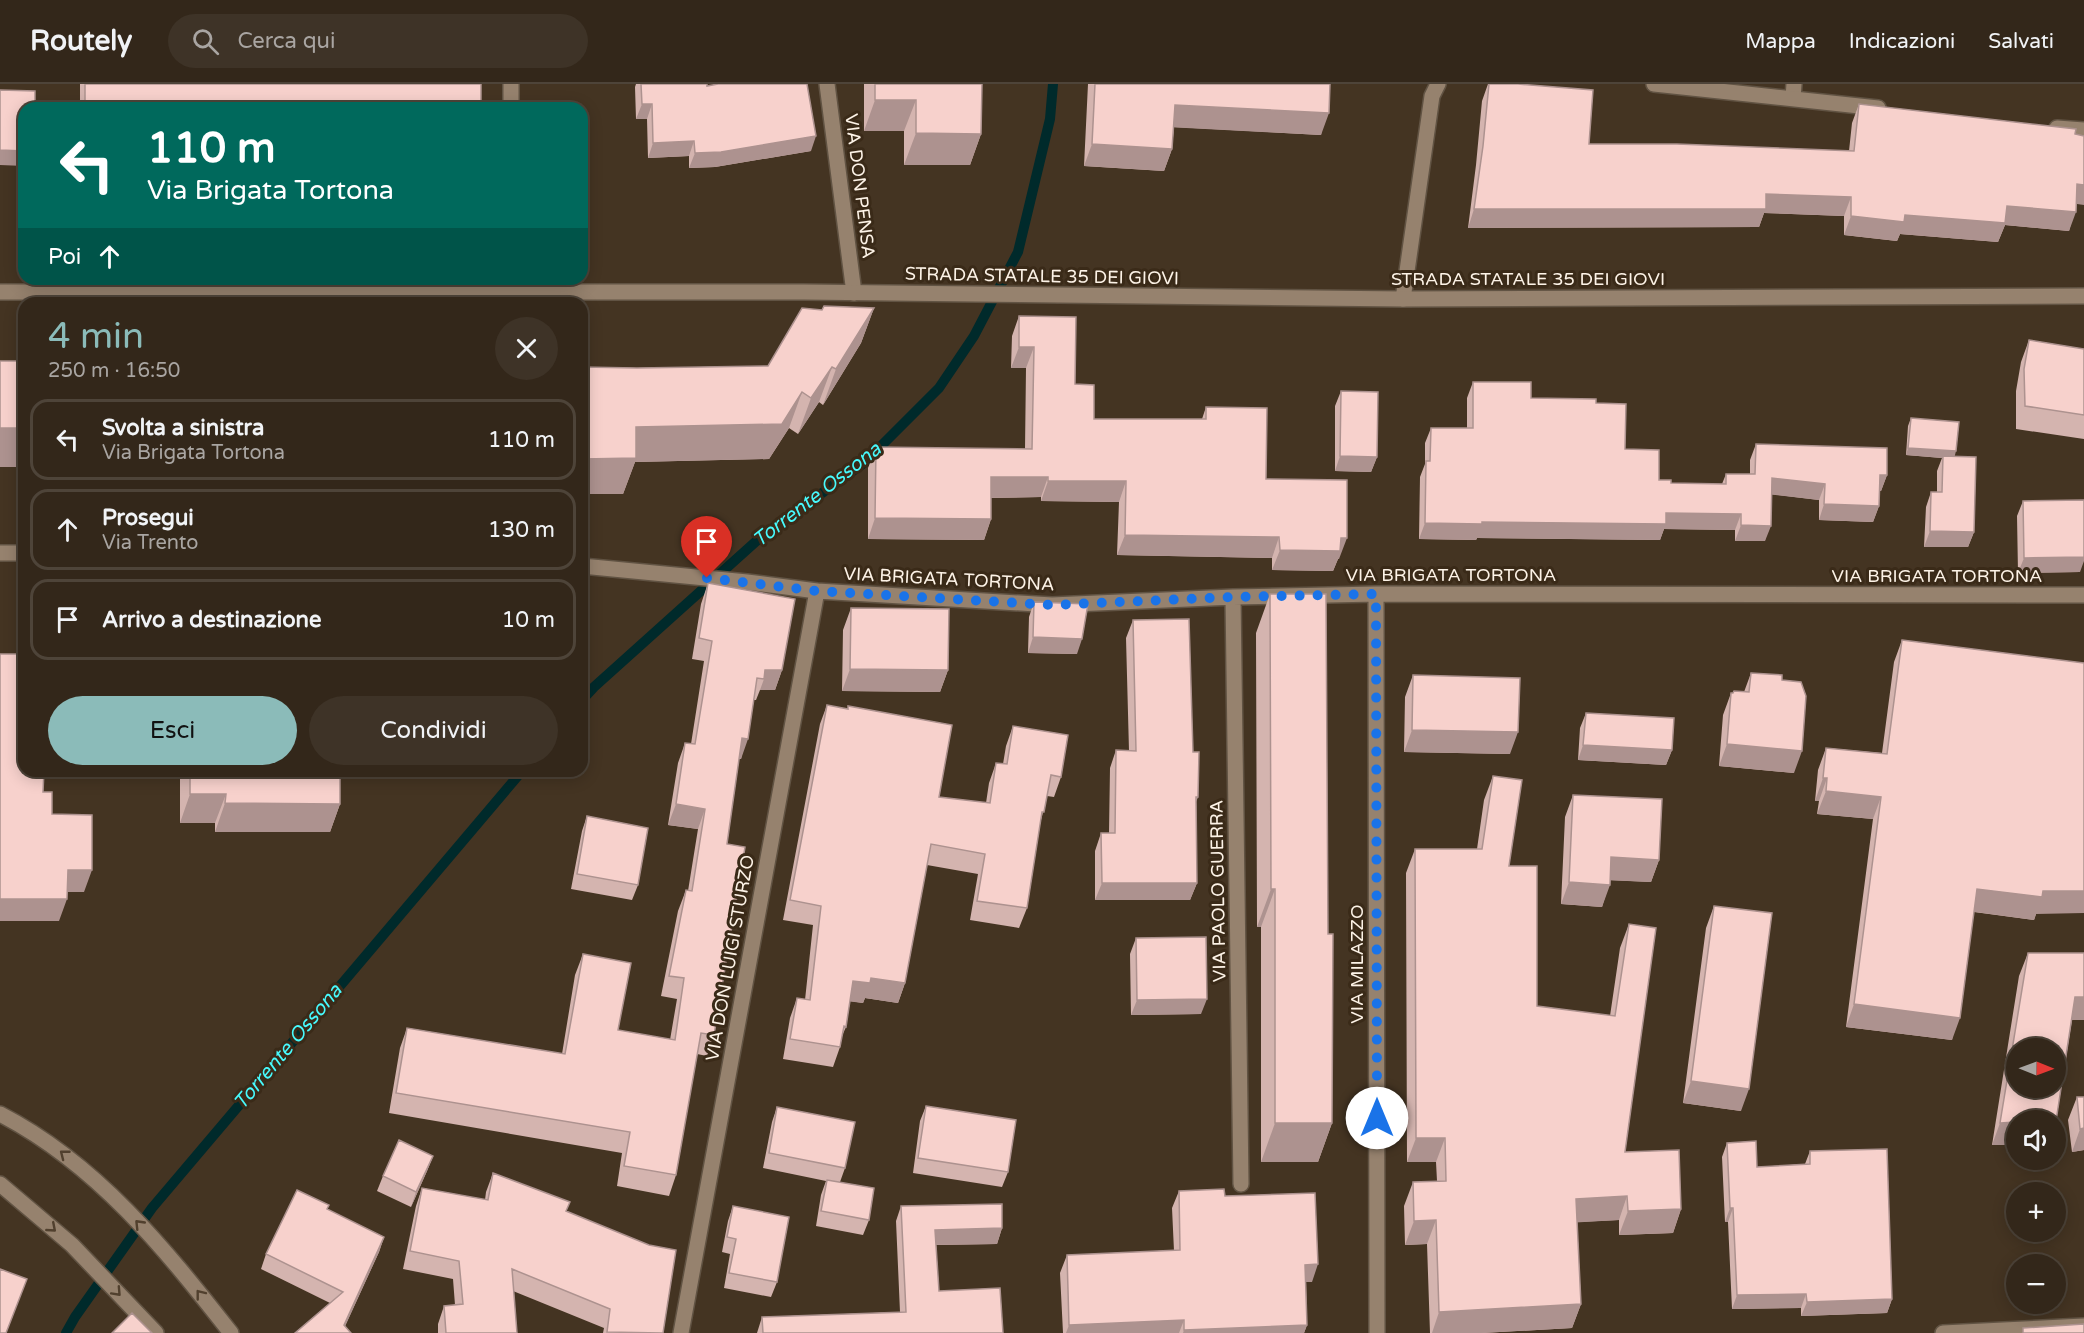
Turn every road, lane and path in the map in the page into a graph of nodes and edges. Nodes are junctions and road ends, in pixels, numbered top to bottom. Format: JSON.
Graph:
{"nodes":[{"id":1,"x":511,"y":84,"type":"edge"},
{"id":2,"x":827,"y":84,"type":"edge"},
{"id":3,"x":1438,"y":84,"type":"edge"},
{"id":4,"x":1654,"y":84,"type":"edge"},
{"id":5,"x":1794,"y":91,"type":"edge"},
{"id":6,"x":511,"y":102,"type":"edge"},
{"id":7,"x":1898,"y":110,"type":"edge"},
{"id":8,"x":2037,"y":125,"type":"edge"},
{"id":9,"x":2084,"y":130,"type":"edge"},
{"id":10,"x":509,"y":286,"type":"edge"},
{"id":11,"x":0,"y":292,"type":"edge"},
{"id":12,"x":854,"y":293,"type":"junction"},
{"id":13,"x":2084,"y":296,"type":"edge"},
{"id":14,"x":1403,"y":299,"type":"junction"},
{"id":15,"x":0,"y":553,"type":"edge"},
{"id":16,"x":18,"y":553,"type":"edge"},
{"id":17,"x":588,"y":566,"type":"edge"},
{"id":18,"x":817,"y":591,"type":"junction"},
{"id":19,"x":1376,"y":594,"type":"junction"},
{"id":20,"x":2084,"y":595,"type":"edge"},
{"id":21,"x":1233,"y":597,"type":"junction"},
{"id":22,"x":0,"y":1114,"type":"edge"},
{"id":23,"x":0,"y":1184,"type":"edge"},
{"id":24,"x":1241,"y":1184,"type":"dead end"},
{"id":25,"x":2084,"y":1326,"type":"edge"},
{"id":26,"x":156,"y":1333,"type":"edge"},
{"id":27,"x":231,"y":1333,"type":"edge"},
{"id":28,"x":681,"y":1333,"type":"edge"},
{"id":29,"x":1377,"y":1333,"type":"edge"},
{"id":30,"x":1943,"y":1333,"type":"edge"}],
"edges":[{"from":1,"to":6,"type":"street"},
{"from":2,"to":12,"type":"street","name":"VIA DON PENSA"},
{"from":3,"to":14,"type":"street"},
{"from":4,"to":5,"type":"street"},
{"from":5,"to":7,"type":"street"},
{"from":8,"to":9,"type":"street"},
{"from":10,"to":11,"type":"street","name":"STRADA STATALE 35 DEI GIOVI"},
{"from":10,"to":12,"type":"street","name":"STRADA STATALE 35 DEI GIOVI"},
{"from":12,"to":14,"type":"street","name":"STRADA STATALE 35 DEI GIOVI"},
{"from":13,"to":14,"type":"street","name":"STRADA STATALE 35 DEI GIOVI"},
{"from":15,"to":16,"type":"street"},
{"from":17,"to":18,"type":"street","name":"VIA BRIGATA TORTONA"},
{"from":18,"to":21,"type":"street","name":"VIA BRIGATA TORTONA"},
{"from":18,"to":28,"type":"street","name":"VIA DON LUIGI STURZO"},
{"from":19,"to":20,"type":"street","name":"VIA BRIGATA TORTONA"},
{"from":19,"to":21,"type":"street","name":"VIA BRIGATA TORTONA"},
{"from":19,"to":29,"type":"street","name":"VIA MILAZZO"},
{"from":21,"to":24,"type":"street","name":"VIA PAOLO GUERRA"},
{"from":27,"to":22,"type":"street","one_way":true},
{"from":23,"to":26,"type":"street","one_way":true},
{"from":25,"to":30,"type":"street"}]}
